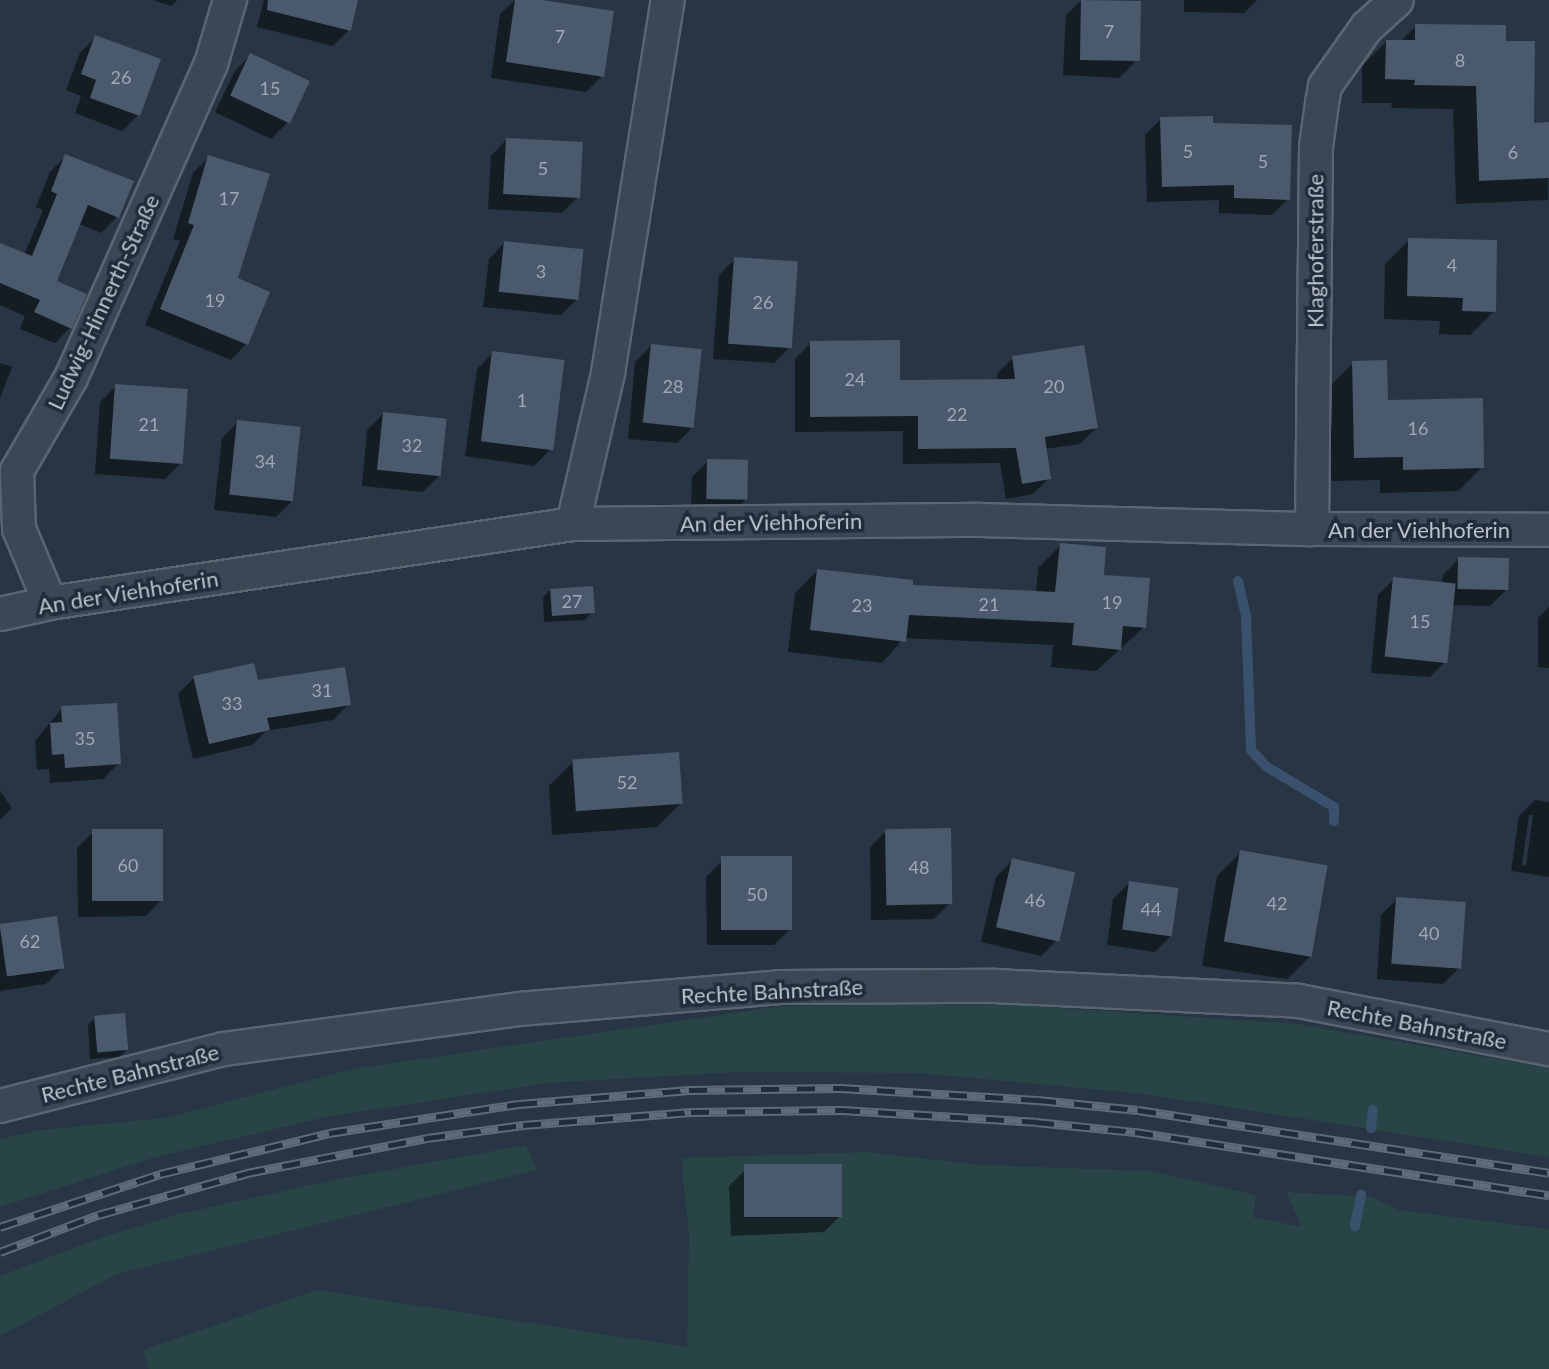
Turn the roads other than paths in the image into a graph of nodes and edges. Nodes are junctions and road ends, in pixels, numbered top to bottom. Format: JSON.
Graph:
{"nodes":[{"id":1,"x":230,"y":0,"type":"edge"},
{"id":2,"x":668,"y":0,"type":"edge"},
{"id":3,"x":1397,"y":0,"type":"edge"},
{"id":4,"x":573,"y":524,"type":"junction"},
{"id":5,"x":1312,"y":529,"type":"junction"},
{"id":6,"x":1549,"y":530,"type":"edge"},
{"id":7,"x":50,"y":603,"type":"junction"},
{"id":8,"x":0,"y":614,"type":"edge"},
{"id":9,"x":1549,"y":1049,"type":"edge"},
{"id":10,"x":0,"y":1106,"type":"edge"}],
"edges":[{"from":1,"to":7,"type":"street","name":"Ludwig-Hinnerth-Straße"},
{"from":2,"to":4,"type":"street"},
{"from":3,"to":5,"type":"street","name":"Klaghoferstraße"},
{"from":4,"to":5,"type":"street","name":"An der Viehhoferin"},
{"from":4,"to":7,"type":"street","name":"An der Viehhoferin"},
{"from":5,"to":6,"type":"street","name":"An der Viehhoferin"},
{"from":7,"to":8,"type":"street","name":"An der Viehhoferin"},
{"from":9,"to":10,"type":"street","name":"Rechte Bahnstraße"}]}
